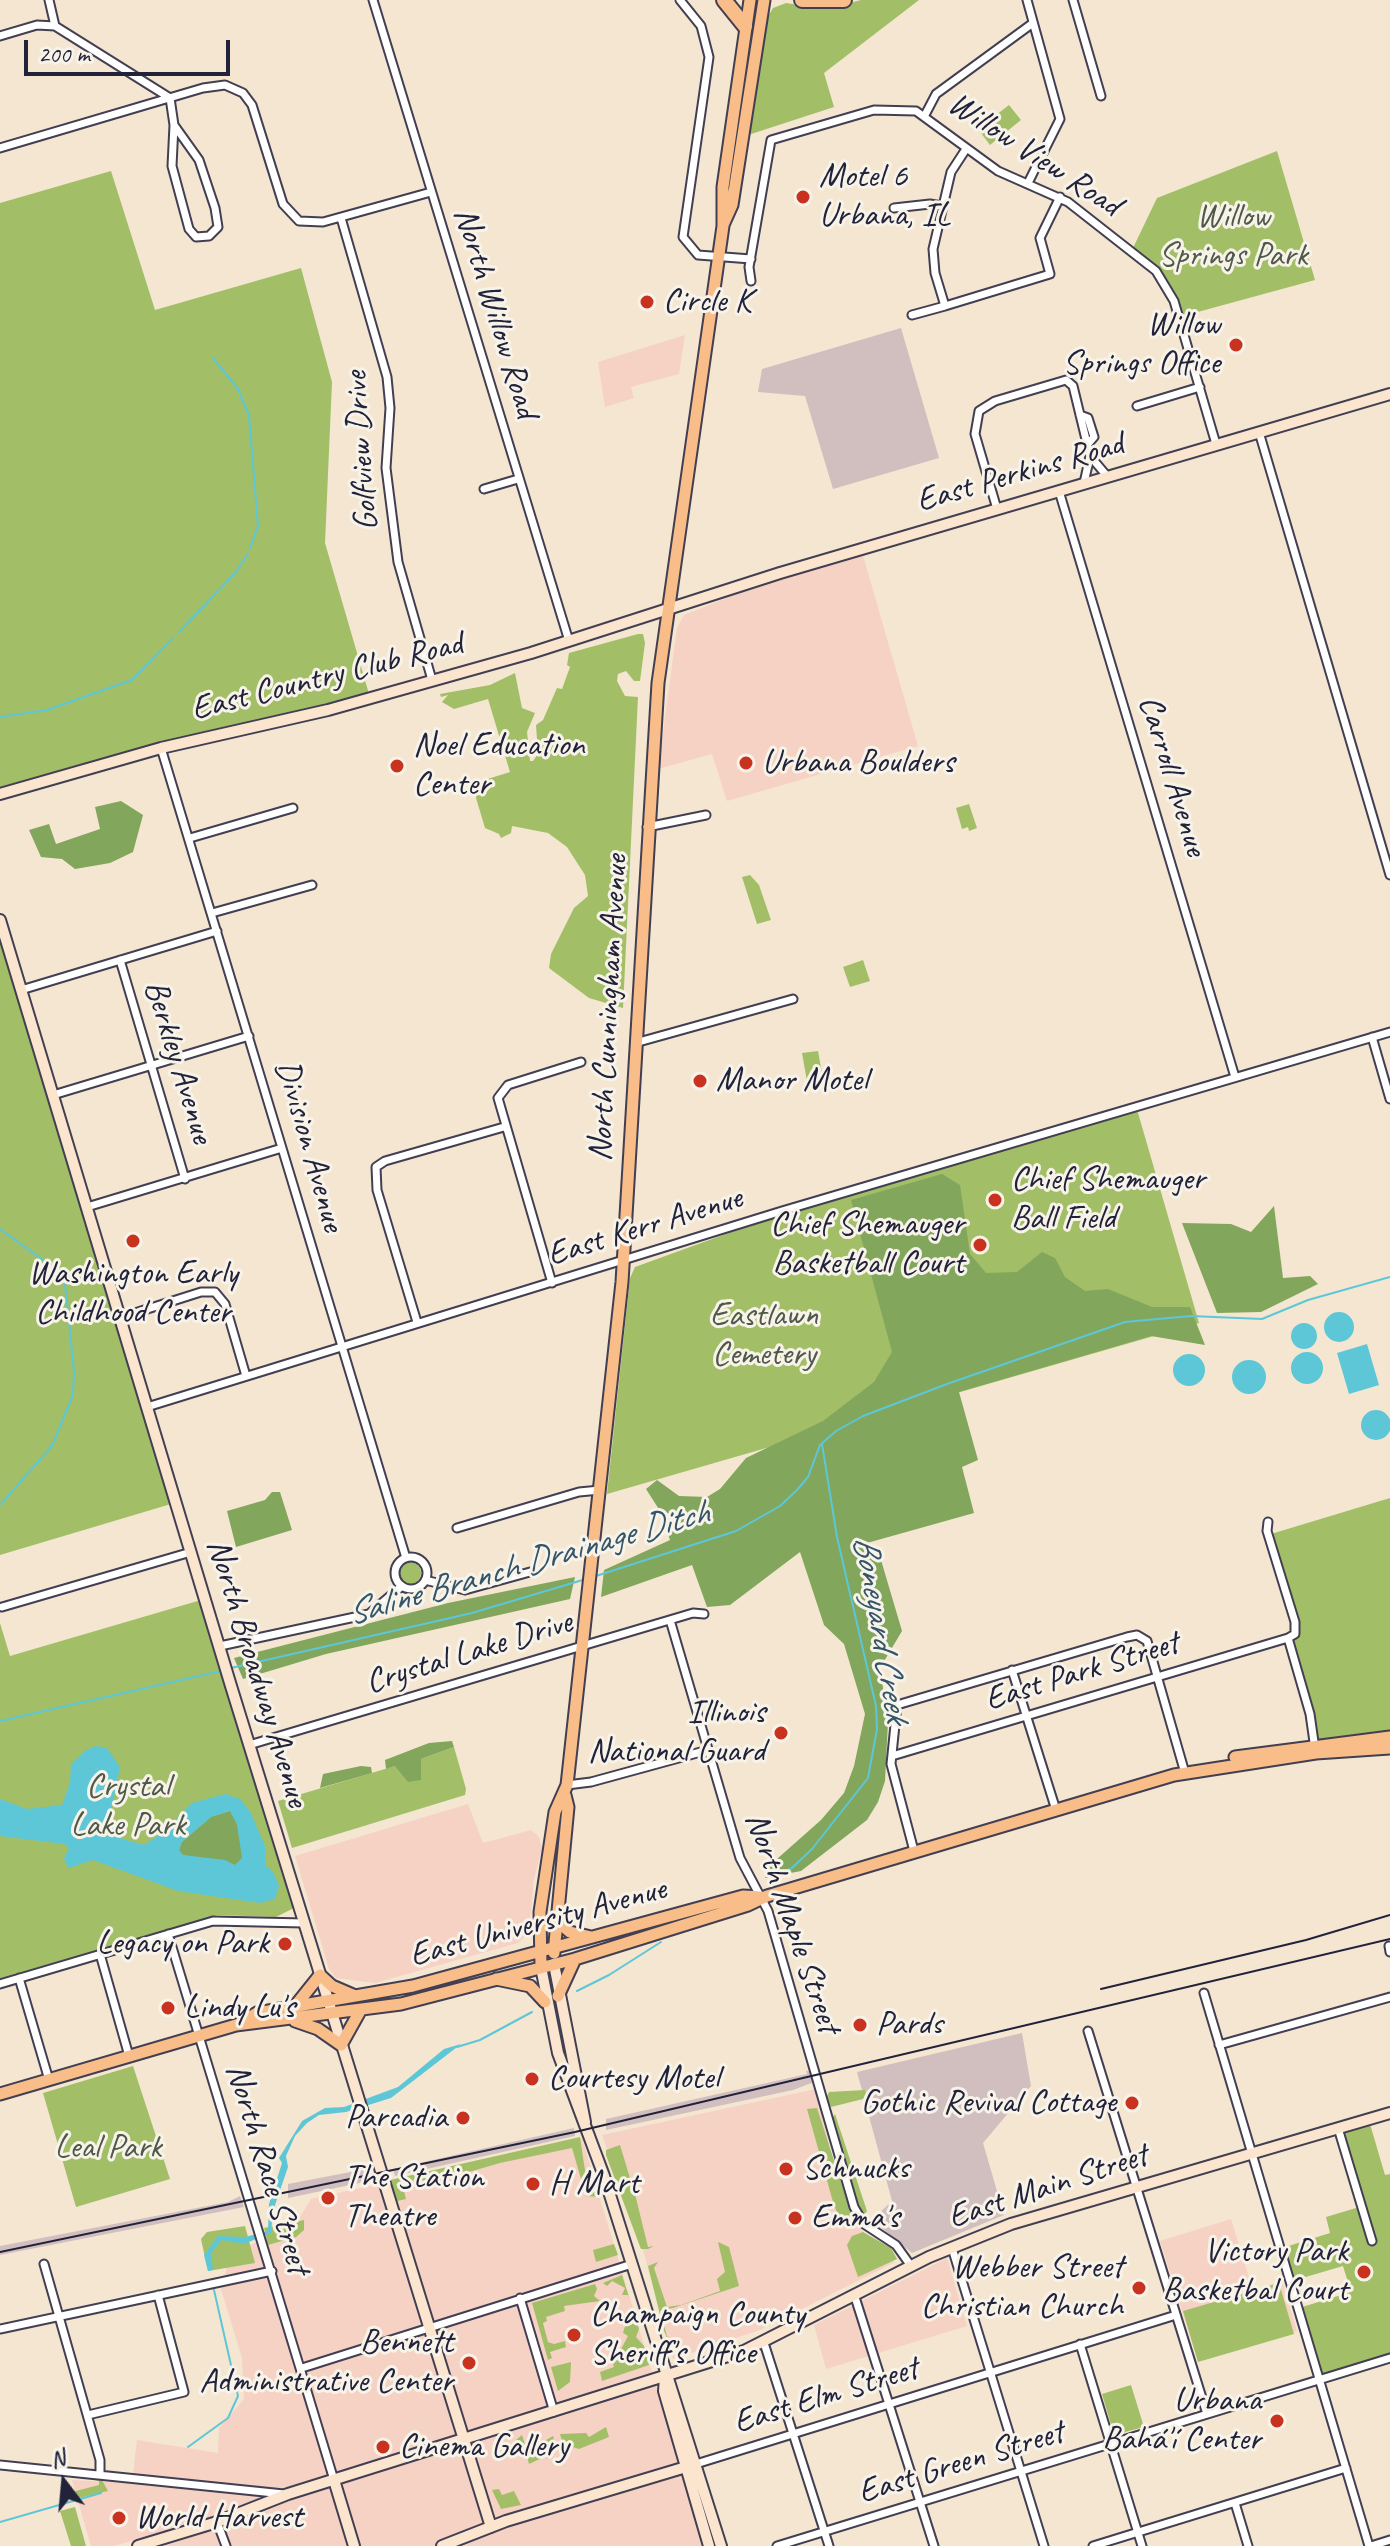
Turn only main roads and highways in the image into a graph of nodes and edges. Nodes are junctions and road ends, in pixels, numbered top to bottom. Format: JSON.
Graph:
{"nodes":[{"id":1,"x":724,"y":0,"type":"edge"},
{"id":2,"x":750,"y":0,"type":"edge"},
{"id":3,"x":764,"y":0,"type":"edge"},
{"id":4,"x":802,"y":0,"type":"edge"},
{"id":5,"x":844,"y":0,"type":"edge"},
{"id":6,"x":745,"y":26,"type":"junction"},
{"id":7,"x":723,"y":226,"type":"junction"},
{"id":8,"x":1390,"y":1737,"type":"edge"},
{"id":9,"x":1390,"y":1748,"type":"edge"},
{"id":10,"x":1315,"y":1749,"type":"junction"},
{"id":11,"x":566,"y":1790,"type":"junction"},
{"id":12,"x":761,"y":1897,"type":"junction"},
{"id":13,"x":556,"y":1920,"type":"junction"},
{"id":14,"x":591,"y":1938,"type":"junction"},
{"id":15,"x":554,"y":1948,"type":"junction"},
{"id":16,"x":539,"y":1951,"type":"junction"},
{"id":17,"x":575,"y":1959,"type":"junction"},
{"id":18,"x":554,"y":1964,"type":"junction"},
{"id":19,"x":541,"y":1967,"type":"junction"},
{"id":20,"x":492,"y":1978,"type":"junction"},
{"id":21,"x":558,"y":1996,"type":"road end"},
{"id":22,"x":358,"y":1997,"type":"junction"},
{"id":23,"x":545,"y":2002,"type":"road end"},
{"id":24,"x":295,"y":2006,"type":"junction"},
{"id":25,"x":360,"y":2011,"type":"junction"},
{"id":26,"x":294,"y":2020,"type":"junction"},
{"id":27,"x":236,"y":2025,"type":"junction"},
{"id":28,"x":0,"y":2094,"type":"edge"}],
"edges":[{"from":1,"to":6,"type":"highway"},
{"from":2,"to":6,"type":"main road","name":"North Cunningham Avenue"},
{"from":3,"to":7,"type":"main road","name":"North Cunningham Avenue"},
{"from":4,"to":5,"type":"highway"},
{"from":6,"to":7,"type":"main road","name":"North Cunningham Avenue"},
{"from":7,"to":11,"type":"main road","name":"North Cunningham Avenue"},
{"from":8,"to":10,"type":"main road","name":"East University Avenue"},
{"from":9,"to":10,"type":"main road","name":"East University Avenue"},
{"from":10,"to":12,"type":"main road","name":"East University Avenue"},
{"from":11,"to":13,"type":"main road","name":"North Cunningham Avenue"},
{"from":11,"to":16,"type":"main road","name":"North Cunningham Avenue"},
{"from":12,"to":14,"type":"main road","name":"East University Avenue"},
{"from":12,"to":17,"type":"main road","name":"East University Avenue"},
{"from":13,"to":14,"type":"main road"},
{"from":13,"to":15,"type":"main road","name":"North Cunningham Avenue"},
{"from":14,"to":15,"type":"main road","name":"East University Avenue"},
{"from":15,"to":16,"type":"main road","name":"East University Avenue"},
{"from":15,"to":18,"type":"main road","name":"North Cunningham Avenue"},
{"from":16,"to":19,"type":"main road","name":"North Cunningham Avenue"},
{"from":16,"to":22,"type":"main road","name":"East University Avenue"},
{"from":17,"to":18,"type":"main road","name":"East University Avenue"},
{"from":17,"to":21,"type":"main road"},
{"from":18,"to":19,"type":"main road","name":"East University Avenue"},
{"from":19,"to":20,"type":"main road","name":"East University Avenue"},
{"from":20,"to":23,"type":"main road"},
{"from":20,"to":25,"type":"main road","name":"East University Avenue"},
{"from":22,"to":24,"type":"main road","name":"East University Avenue"},
{"from":22,"to":24,"type":"main road"},
{"from":24,"to":27,"type":"main road","name":"East University Avenue"},
{"from":25,"to":26,"type":"main road","name":"East University Avenue"},
{"from":25,"to":26,"type":"main road"},
{"from":26,"to":27,"type":"main road","name":"East University Avenue"},
{"from":27,"to":28,"type":"main road"}]}
